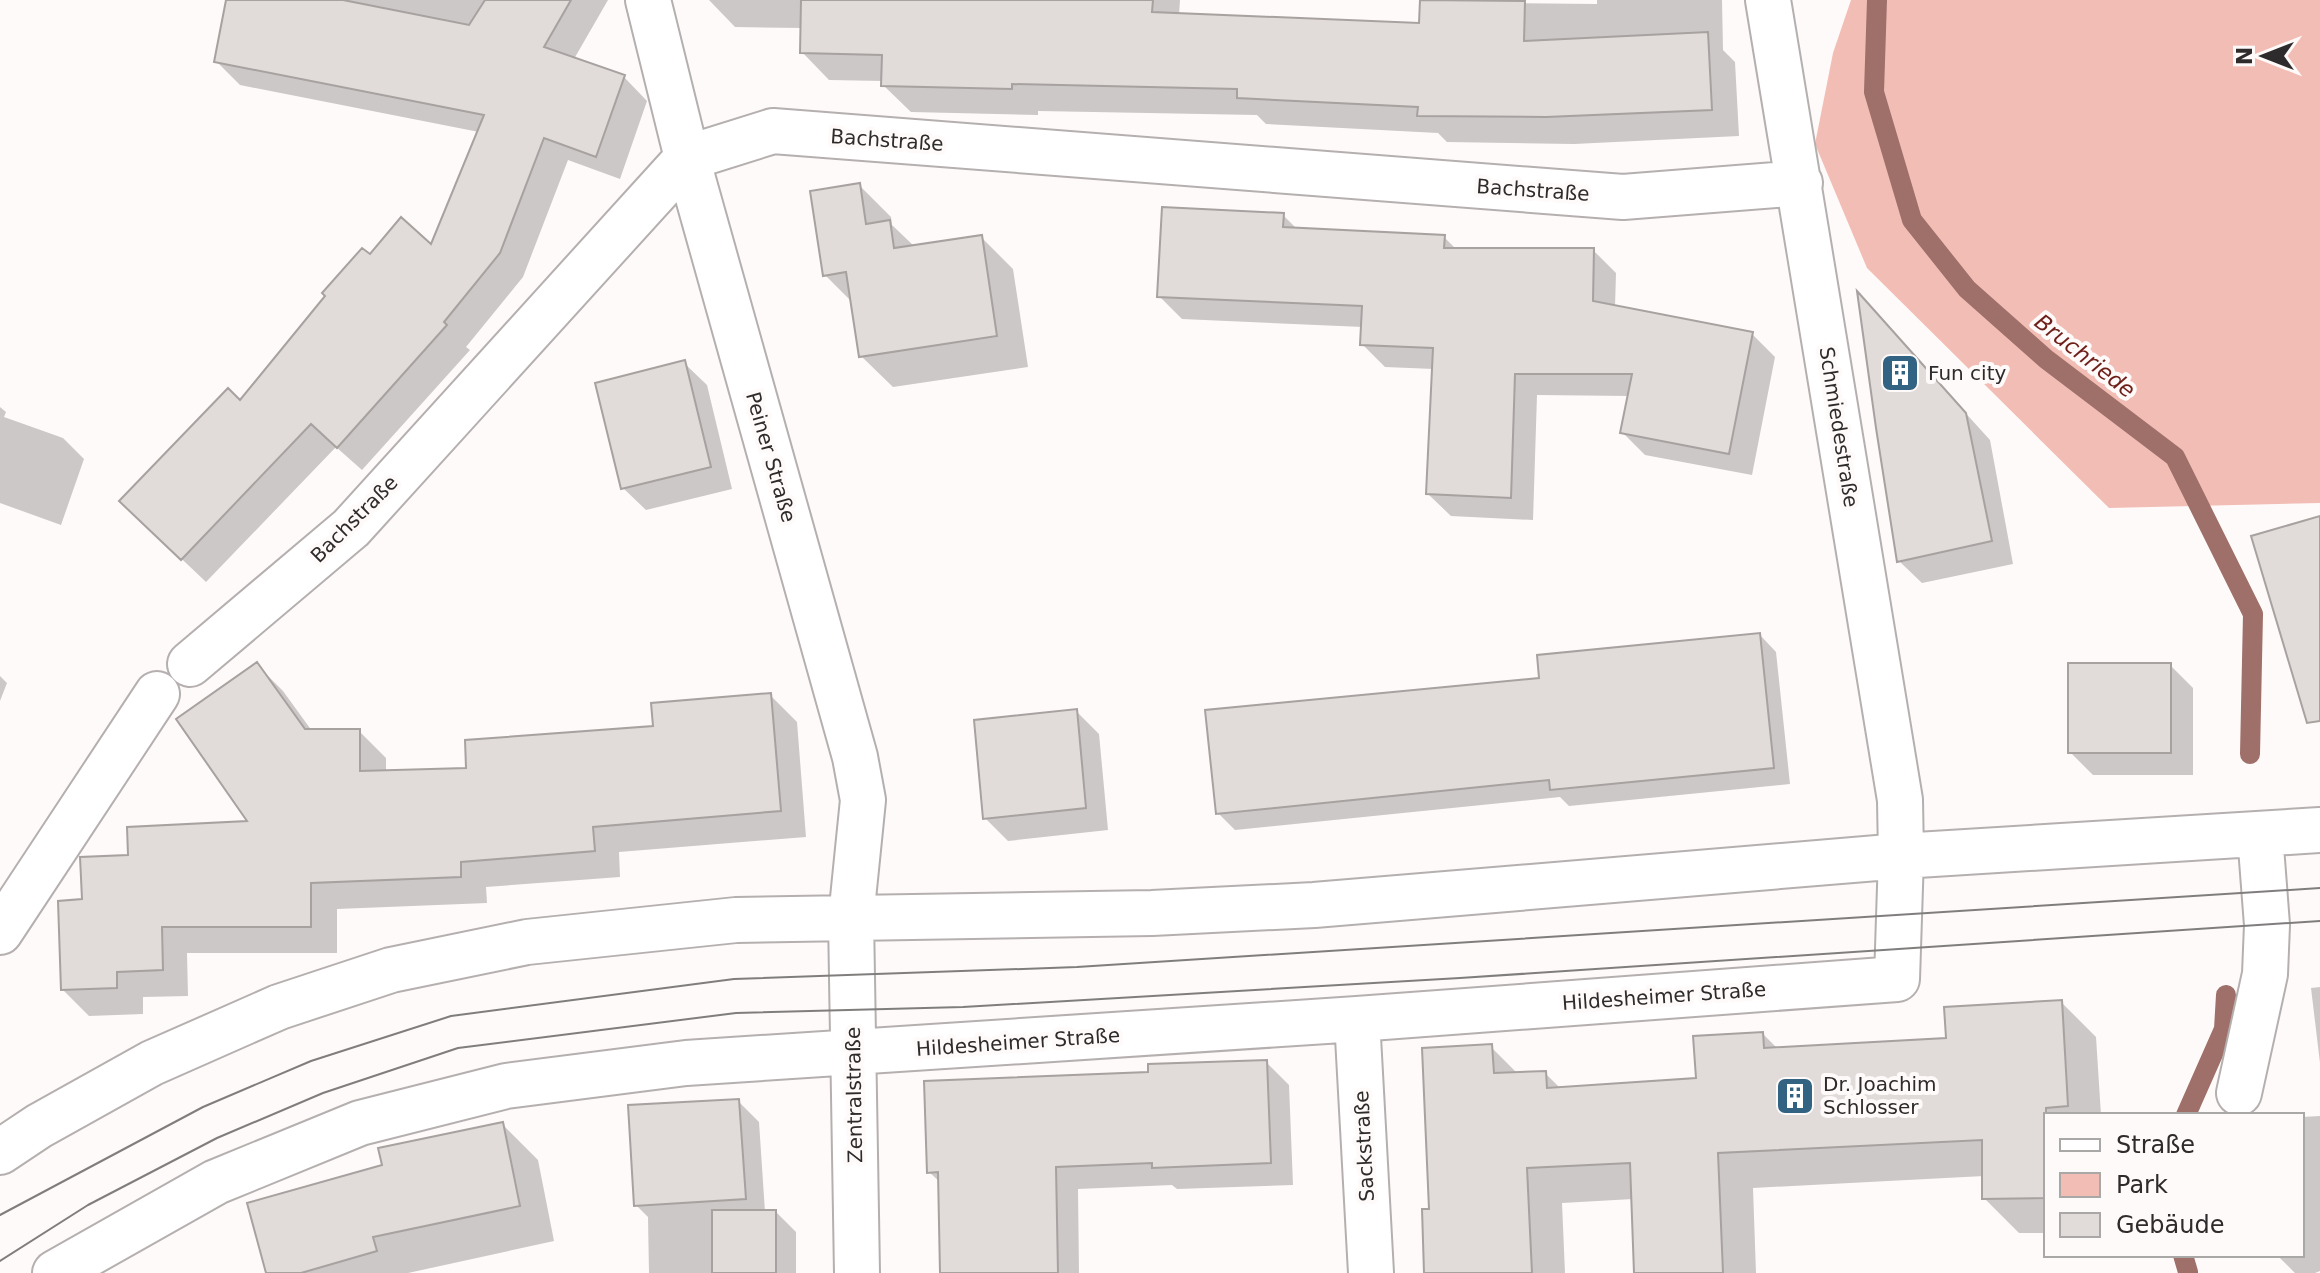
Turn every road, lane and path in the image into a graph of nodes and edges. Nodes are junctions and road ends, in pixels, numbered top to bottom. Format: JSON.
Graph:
{"nodes":[{"id":1,"x":648,"y":0,"type":"edge"},
{"id":2,"x":1768,"y":0,"type":"edge"},
{"id":3,"x":687,"y":158,"type":"junction"},
{"id":4,"x":1800,"y":183,"type":"junction"},
{"id":5,"x":190,"y":664,"type":"dead end"},
{"id":6,"x":157,"y":694,"type":"dead end"},
{"id":7,"x":2320,"y":830,"type":"edge"},
{"id":8,"x":2260,"y":834,"type":"junction"},
{"id":9,"x":1901,"y":856,"type":"junction"},
{"id":10,"x":851,"y":918,"type":"junction"},
{"id":11,"x":0,"y":932,"type":"edge"},
{"id":12,"x":1357,"y":1019,"type":"junction"},
{"id":13,"x":853,"y":1052,"type":"junction"},
{"id":14,"x":2239,"y":1093,"type":"dead end"},
{"id":15,"x":0,"y":1152,"type":"edge"},
{"id":16,"x":55,"y":1273,"type":"edge"},
{"id":17,"x":857,"y":1273,"type":"edge"},
{"id":18,"x":1371,"y":1273,"type":"edge"}],
"edges":[{"from":1,"to":3,"type":"street","name":"Peiner Straße"},
{"from":2,"to":4,"type":"street","name":"Schmiedestraße"},
{"from":3,"to":4,"type":"street","name":"Bachstraße"},
{"from":3,"to":5,"type":"street","name":"Bachstraße"},
{"from":3,"to":10,"type":"street","name":"Peiner Straße"},
{"from":4,"to":9,"type":"street","name":"Schmiedestraße"},
{"from":6,"to":11,"type":"street"},
{"from":7,"to":8,"type":"street"},
{"from":8,"to":9,"type":"street"},
{"from":8,"to":14,"type":"street"},
{"from":9,"to":10,"type":"street"},
{"from":9,"to":12,"type":"street","name":"Hildesheimer Straße"},
{"from":10,"to":13,"type":"street","name":"Zentralstraße"},
{"from":10,"to":15,"type":"street"},
{"from":12,"to":13,"type":"street","name":"Hildesheimer Straße"},
{"from":12,"to":18,"type":"street","name":"Sackstraße"},
{"from":13,"to":16,"type":"street","name":"Hildesheimer Straße"},
{"from":13,"to":17,"type":"street","name":"Zentralstraße"}]}
